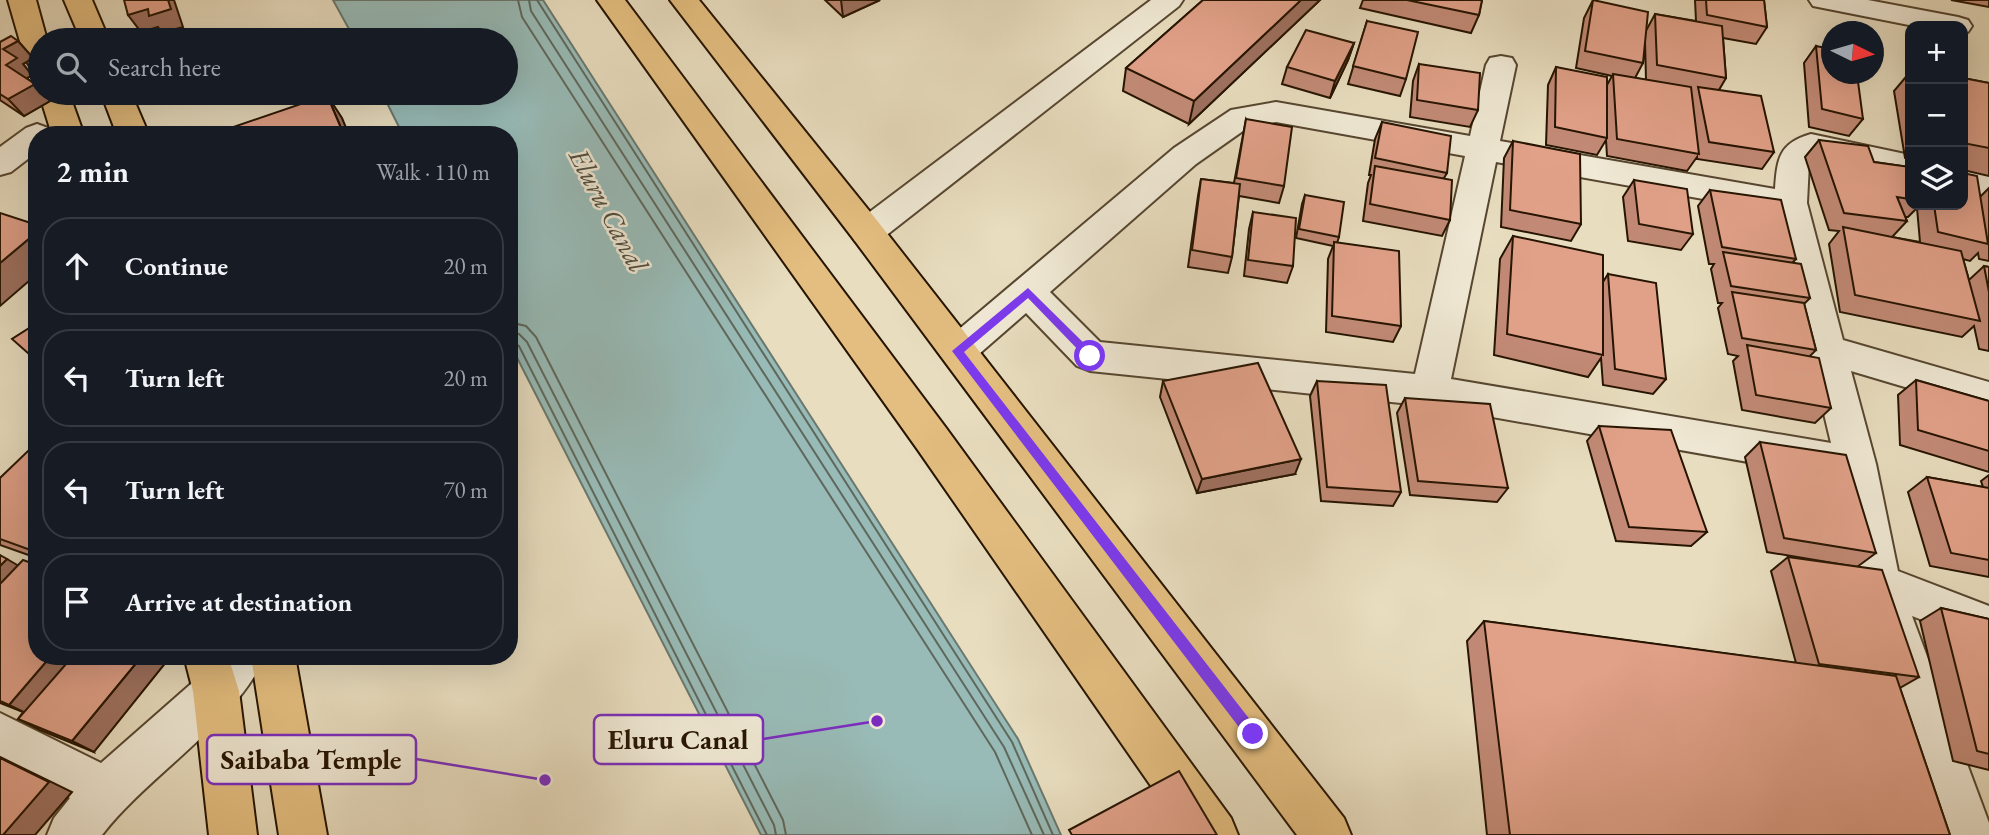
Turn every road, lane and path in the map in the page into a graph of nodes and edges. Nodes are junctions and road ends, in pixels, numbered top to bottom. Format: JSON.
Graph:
{"nodes":[{"id":1,"x":22,"y":0,"type":"edge"},
{"id":2,"x":78,"y":0,"type":"edge"},
{"id":3,"x":611,"y":0,"type":"edge"},
{"id":4,"x":684,"y":0,"type":"edge"},
{"id":5,"x":1169,"y":0,"type":"edge"},
{"id":6,"x":1823,"y":0,"type":"edge"},
{"id":7,"x":1930,"y":21,"type":"edge"},
{"id":8,"x":29,"y":28,"type":"edge"},
{"id":9,"x":90,"y":28,"type":"edge"},
{"id":10,"x":1968,"y":28,"type":"edge"},
{"id":11,"x":1989,"y":32,"type":"edge"},
{"id":12,"x":1501,"y":65,"type":"dead end"},
{"id":13,"x":121,"y":105,"type":"edge"},
{"id":14,"x":62,"y":114,"type":"edge"},
{"id":15,"x":45,"y":126,"type":"edge"},
{"id":16,"x":129,"y":126,"type":"edge"},
{"id":17,"x":1481,"y":148,"type":"junction"},
{"id":18,"x":1905,"y":165,"type":"edge"},
{"id":19,"x":1968,"y":179,"type":"edge"},
{"id":20,"x":1989,"y":185,"type":"edge"},
{"id":21,"x":1790,"y":202,"type":"junction"},
{"id":22,"x":867,"y":232,"type":"junction"},
{"id":23,"x":1028,"y":292,"type":"junction"},
{"id":24,"x":958,"y":351,"type":"junction"},
{"id":25,"x":1828,"y":351,"type":"junction"},
{"id":26,"x":1430,"y":391,"type":"junction"},
{"id":27,"x":1989,"y":397,"type":"edge"},
{"id":28,"x":1856,"y":464,"type":"junction"},
{"id":29,"x":1880,"y":583,"type":"junction"},
{"id":30,"x":1989,"y":626,"type":"edge"},
{"id":31,"x":275,"y":665,"type":"edge"},
{"id":32,"x":221,"y":668,"type":"edge"},
{"id":33,"x":0,"y":736,"type":"edge"},
{"id":34,"x":106,"y":791,"type":"junction"},
{"id":35,"x":71,"y":835,"type":"edge"},
{"id":36,"x":233,"y":835,"type":"edge"},
{"id":37,"x":303,"y":835,"type":"edge"},
{"id":38,"x":1214,"y":835,"type":"edge"},
{"id":39,"x":1327,"y":835,"type":"edge"},
{"id":40,"x":1969,"y":835,"type":"edge"}],
"edges":[{"from":1,"to":8,"type":"main road"},
{"from":2,"to":9,"type":"main road"},
{"from":3,"to":38,"type":"main road"},
{"from":4,"to":22,"type":"main road"},
{"from":5,"to":22,"type":"street"},
{"from":6,"to":7,"type":"street"},
{"from":10,"to":11,"type":"street"},
{"from":12,"to":17,"type":"street"},
{"from":13,"to":16,"type":"main road"},
{"from":14,"to":15,"type":"street"},
{"from":17,"to":21,"type":"street"},
{"from":17,"to":23,"type":"street"},
{"from":17,"to":26,"type":"street"},
{"from":18,"to":21,"type":"street"},
{"from":19,"to":20,"type":"street"},
{"from":21,"to":25,"type":"street"},
{"from":22,"to":24,"type":"main road"},
{"from":23,"to":24,"type":"street"},
{"from":23,"to":26,"type":"street"},
{"from":24,"to":39,"type":"main road"},
{"from":25,"to":27,"type":"street"},
{"from":25,"to":28,"type":"street"},
{"from":26,"to":28,"type":"street"},
{"from":28,"to":29,"type":"street"},
{"from":29,"to":30,"type":"street"},
{"from":29,"to":40,"type":"street"},
{"from":31,"to":37,"type":"main road"},
{"from":32,"to":34,"type":"street"},
{"from":32,"to":36,"type":"main road"},
{"from":33,"to":34,"type":"street"},
{"from":34,"to":35,"type":"street"}]}
